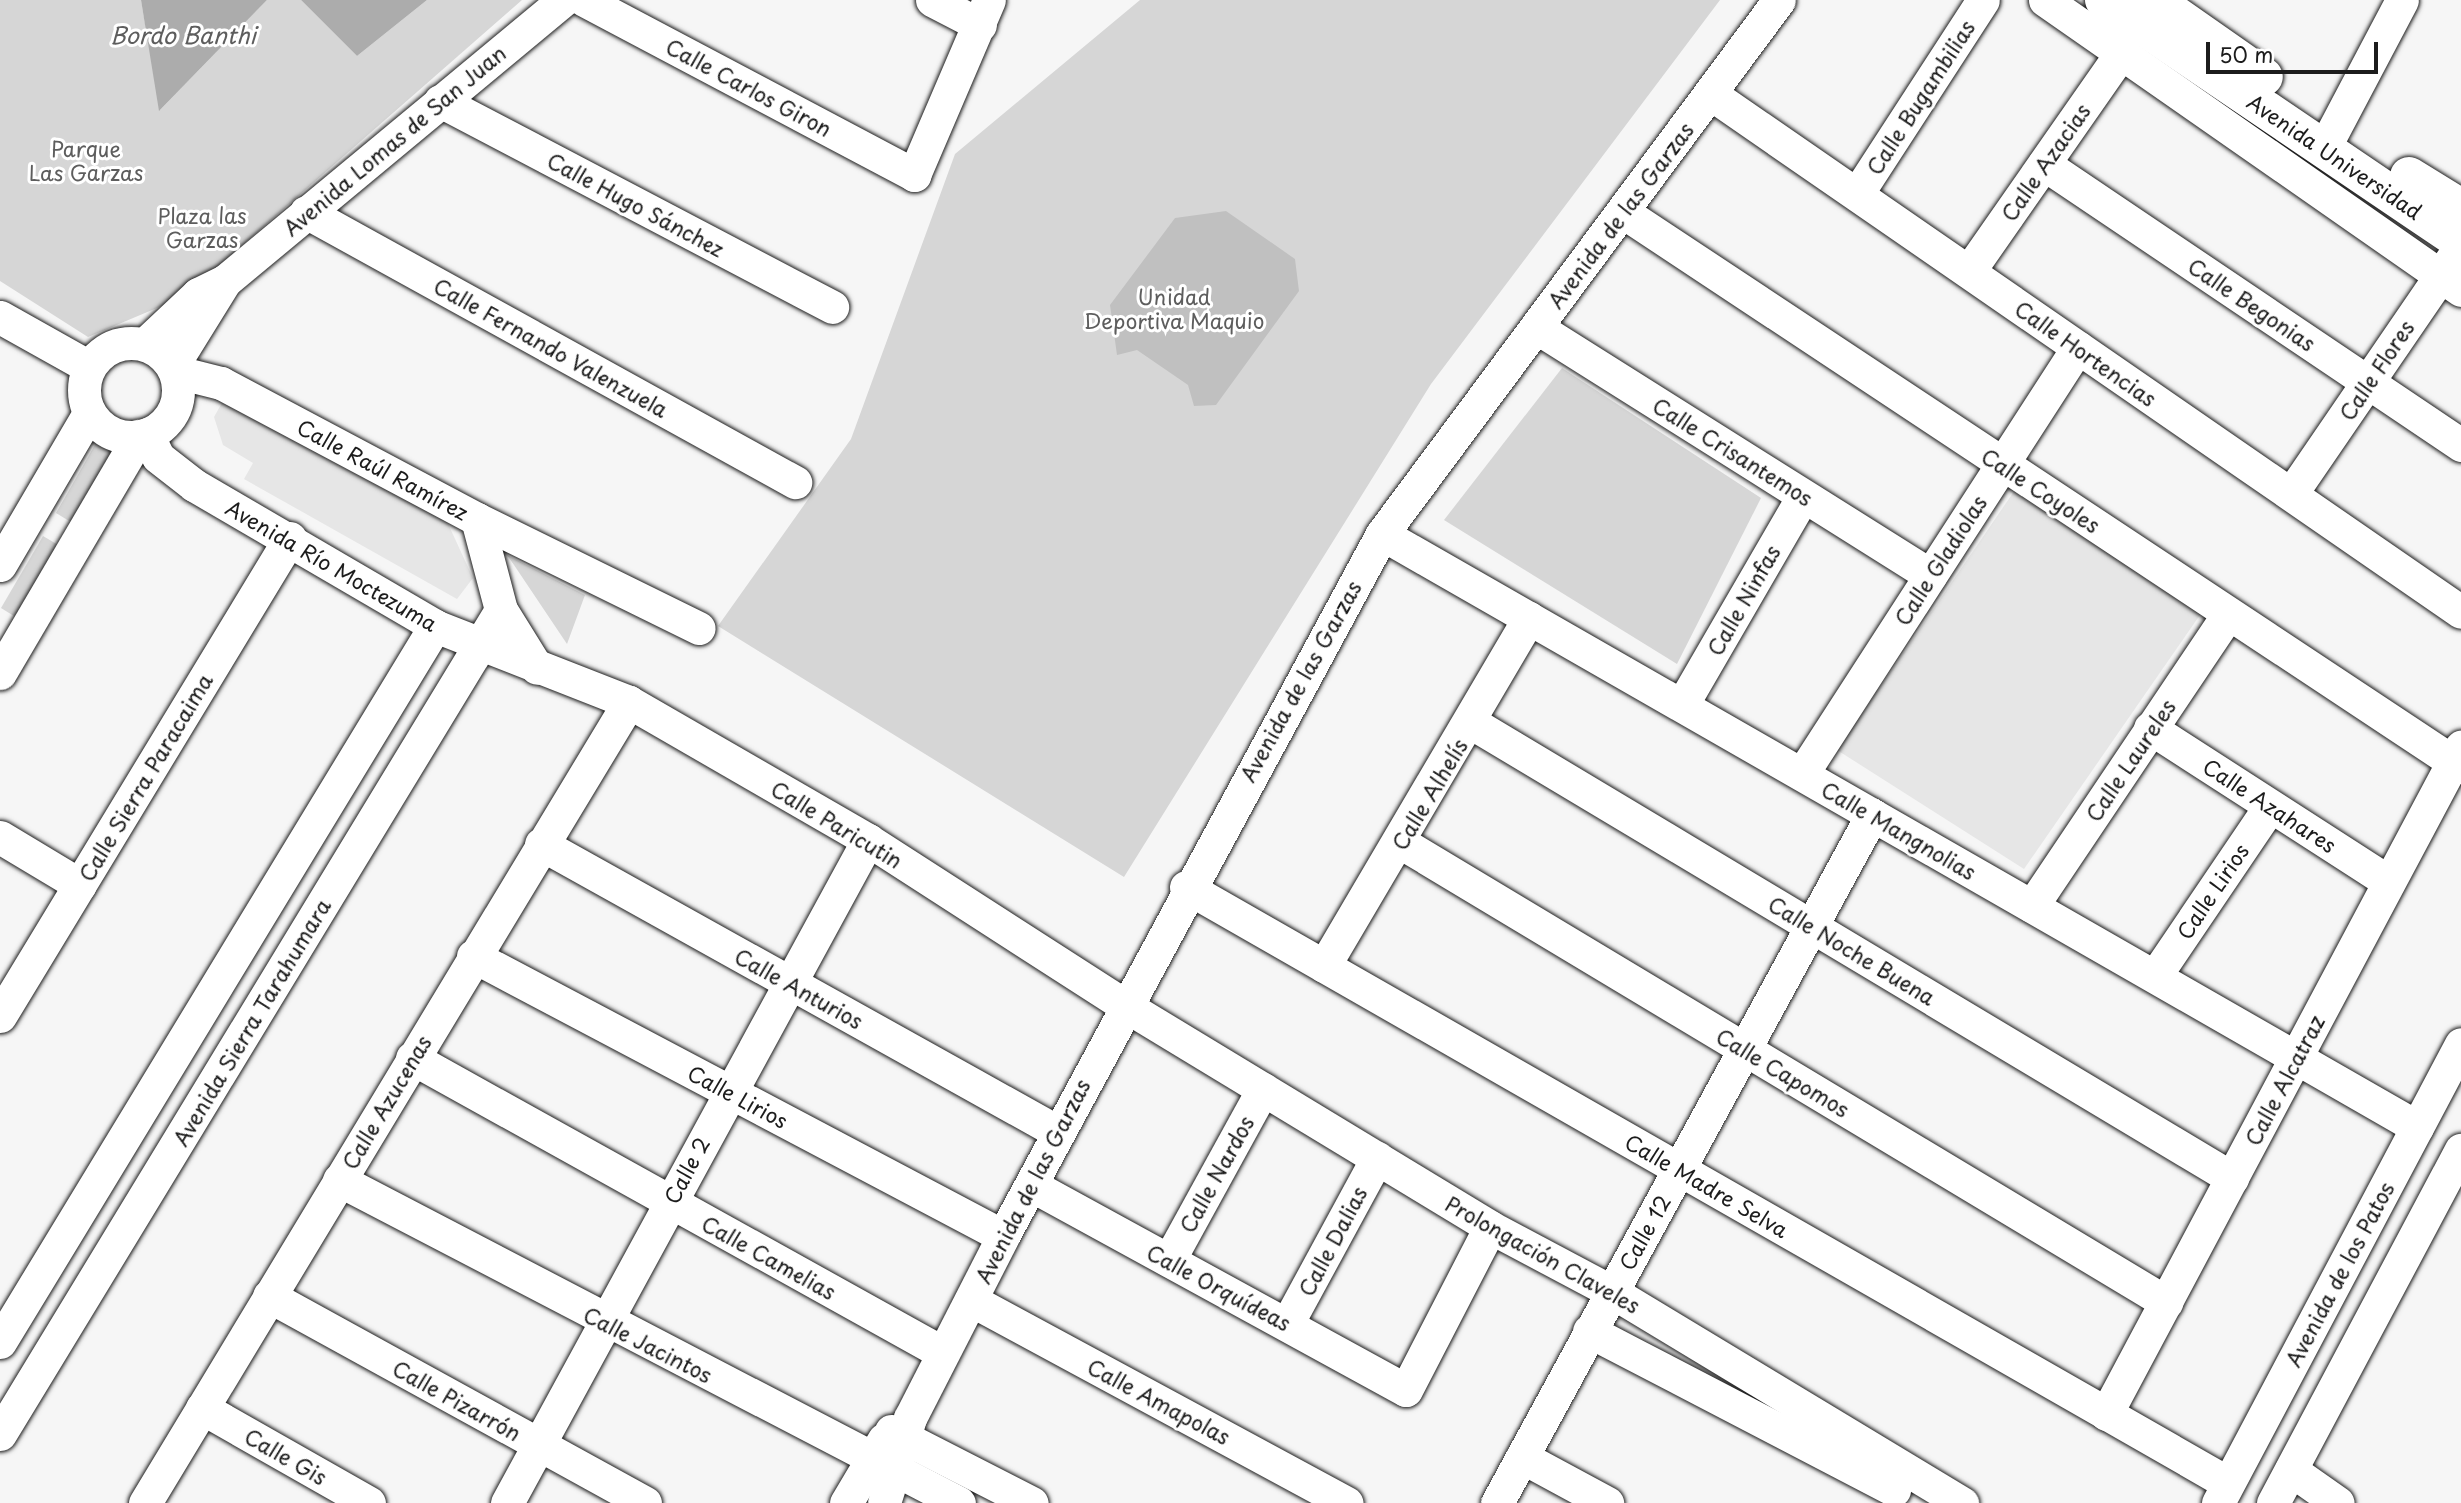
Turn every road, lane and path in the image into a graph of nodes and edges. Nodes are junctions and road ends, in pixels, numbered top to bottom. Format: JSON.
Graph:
{"nodes":[{"id":1,"x":563,"y":0,"type":"edge"},
{"id":2,"x":584,"y":0,"type":"edge"},
{"id":3,"x":932,"y":0,"type":"edge"},
{"id":4,"x":1779,"y":0,"type":"edge"},
{"id":5,"x":1983,"y":0,"type":"edge"},
{"id":6,"x":2045,"y":0,"type":"edge"},
{"id":7,"x":2104,"y":0,"type":"edge"},
{"id":8,"x":2154,"y":0,"type":"edge"},
{"id":9,"x":2402,"y":0,"type":"edge"},
{"id":10,"x":985,"y":12,"type":"edge"},
{"id":11,"x":2121,"y":53,"type":"junction"},
{"id":12,"x":1711,"y":93,"type":"junction"},
{"id":13,"x":440,"y":101,"type":"junction"},
{"id":14,"x":2330,"y":137,"type":"junction"},
{"id":15,"x":2044,"y":164,"type":"junction"},
{"id":16,"x":1857,"y":194,"type":"junction"},
{"id":17,"x":2461,"y":208,"type":"edge"},
{"id":18,"x":306,"y":212,"type":"junction"},
{"id":19,"x":1623,"y":212,"type":"junction"},
{"id":20,"x":2461,"y":244,"type":"edge"},
{"id":21,"x":1969,"y":271,"type":"junction"},
{"id":22,"x":225,"y":281,"type":"junction"},
{"id":23,"x":2451,"y":283,"type":"edge"},
{"id":24,"x":832,"y":307,"type":"dead end"},
{"id":25,"x":0,"y":317,"type":"edge"},
{"id":26,"x":1536,"y":327,"type":"junction"},
{"id":27,"x":145,"y":344,"type":"junction"},
{"id":28,"x":2078,"y":347,"type":"junction"},
{"id":29,"x":89,"y":367,"type":"junction"},
{"id":30,"x":175,"y":369,"type":"junction"},
{"id":31,"x":2368,"y":382,"type":"junction"},
{"id":32,"x":89,"y":413,"type":"junction"},
{"id":33,"x":143,"y":435,"type":"junction"},
{"id":34,"x":2461,"y":445,"type":"edge"},
{"id":35,"x":2002,"y":464,"type":"junction"},
{"id":36,"x":795,"y":482,"type":"dead end"},
{"id":37,"x":2291,"y":494,"type":"junction"},
{"id":38,"x":1803,"y":495,"type":"junction"},
{"id":39,"x":31,"y":513,"type":"junction"},
{"id":40,"x":477,"y":519,"type":"junction"},
{"id":41,"x":1382,"y":534,"type":"junction"},
{"id":42,"x":290,"y":538,"type":"junction"},
{"id":43,"x":77,"y":541,"type":"junction"},
{"id":44,"x":0,"y":565,"type":"edge"},
{"id":45,"x":1930,"y":575,"type":"junction"},
{"id":46,"x":501,"y":610,"type":"junction"},
{"id":47,"x":2461,"y":612,"type":"edge"},
{"id":48,"x":2228,"y":614,"type":"junction"},
{"id":49,"x":1529,"y":618,"type":"junction"},
{"id":50,"x":435,"y":626,"type":"junction"},
{"id":51,"x":11,"y":627,"type":"edge"},
{"id":52,"x":699,"y":628,"type":"dead end"},
{"id":53,"x":479,"y":647,"type":"junction"},
{"id":54,"x":537,"y":668,"type":"junction"},
{"id":55,"x":0,"y":673,"type":"edge"},
{"id":56,"x":629,"y":702,"type":"junction"},
{"id":57,"x":1682,"y":705,"type":"junction"},
{"id":58,"x":1472,"y":723,"type":"junction"},
{"id":59,"x":2150,"y":728,"type":"junction"},
{"id":60,"x":2458,"y":759,"type":"edge"},
{"id":61,"x":1802,"y":774,"type":"junction"},
{"id":62,"x":2270,"y":806,"type":"junction"},
{"id":63,"x":1872,"y":814,"type":"junction"},
{"id":64,"x":0,"y":837,"type":"edge"},
{"id":65,"x":868,"y":840,"type":"junction"},
{"id":66,"x":1400,"y":842,"type":"junction"},
{"id":67,"x":541,"y":844,"type":"junction"},
{"id":68,"x":2389,"y":882,"type":"junction"},
{"id":69,"x":80,"y":885,"type":"junction"},
{"id":70,"x":1186,"y":887,"type":"junction"},
{"id":71,"x":2032,"y":906,"type":"junction"},
{"id":72,"x":1811,"y":926,"type":"junction"},
{"id":73,"x":473,"y":956,"type":"junction"},
{"id":74,"x":1324,"y":966,"type":"junction"},
{"id":75,"x":2155,"y":976,"type":"junction"},
{"id":76,"x":788,"y":981,"type":"junction"},
{"id":77,"x":1124,"y":1005,"type":"junction"},
{"id":78,"x":0,"y":1016,"type":"edge"},
{"id":79,"x":2461,"y":1044,"type":"edge"},
{"id":80,"x":1744,"y":1048,"type":"junction"},
{"id":81,"x":2296,"y":1057,"type":"junction"},
{"id":82,"x":412,"y":1058,"type":"junction"},
{"id":83,"x":1263,"y":1089,"type":"junction"},
{"id":84,"x":729,"y":1090,"type":"junction"},
{"id":85,"x":2417,"y":1126,"type":"junction"},
{"id":86,"x":1058,"y":1132,"type":"junction"},
{"id":87,"x":2461,"y":1150,"type":"edge"},
{"id":88,"x":1377,"y":1158,"type":"junction"},
{"id":89,"x":1679,"y":1169,"type":"junction"},
{"id":90,"x":2232,"y":1178,"type":"junction"},
{"id":91,"x":339,"y":1180,"type":"junction"},
{"id":92,"x":1031,"y":1185,"type":"junction"},
{"id":93,"x":669,"y":1201,"type":"junction"},
{"id":94,"x":1490,"y":1227,"type":"junction"},
{"id":95,"x":1003,"y":1236,"type":"junction"},
{"id":96,"x":1169,"y":1260,"type":"junction"},
{"id":97,"x":1612,"y":1292,"type":"junction"},
{"id":98,"x":270,"y":1296,"type":"junction"},
{"id":99,"x":971,"y":1300,"type":"junction"},
{"id":100,"x":2166,"y":1302,"type":"junction"},
{"id":101,"x":604,"y":1322,"type":"junction"},
{"id":102,"x":5,"y":1323,"type":"edge"},
{"id":103,"x":1287,"y":1324,"type":"junction"},
{"id":104,"x":1589,"y":1331,"type":"junction"},
{"id":105,"x":943,"y":1353,"type":"junction"},
{"id":106,"x":2278,"y":1389,"type":"junction"},
{"id":107,"x":202,"y":1408,"type":"junction"},
{"id":108,"x":2322,"y":1411,"type":"junction"},
{"id":109,"x":2106,"y":1414,"type":"junction"},
{"id":110,"x":0,"y":1434,"type":"edge"},
{"id":111,"x":895,"y":1444,"type":"junction"},
{"id":112,"x":538,"y":1445,"type":"junction"},
{"id":113,"x":1522,"y":1457,"type":"junction"},
{"id":114,"x":2291,"y":1470,"type":"junction"},
{"id":115,"x":1895,"y":1487,"type":"edge"},
{"id":116,"x":2223,"y":1493,"type":"edge"},
{"id":117,"x":145,"y":1503,"type":"edge"},
{"id":118,"x":369,"y":1503,"type":"edge"},
{"id":119,"x":507,"y":1503,"type":"edge"},
{"id":120,"x":645,"y":1503,"type":"edge"},
{"id":121,"x":846,"y":1503,"type":"edge"},
{"id":122,"x":884,"y":1503,"type":"edge"},
{"id":123,"x":959,"y":1503,"type":"edge"},
{"id":124,"x":1031,"y":1503,"type":"edge"},
{"id":125,"x":1347,"y":1503,"type":"edge"},
{"id":126,"x":1497,"y":1503,"type":"edge"},
{"id":127,"x":1607,"y":1503,"type":"edge"},
{"id":128,"x":1962,"y":1503,"type":"edge"},
{"id":129,"x":2273,"y":1503,"type":"edge"},
{"id":130,"x":2339,"y":1503,"type":"edge"}],
"edges":[{"from":1,"to":13,"type":"street","name":"Avenida Lomas de San Juan"},
{"from":2,"to":10,"type":"street","name":"Calle Carlos Giron"},
{"from":3,"to":10,"type":"street"},
{"from":4,"to":12,"type":"street","name":"Avenida de las Garzas"},
{"from":5,"to":16,"type":"street","name":"Calle Bugambilias"},
{"from":6,"to":11,"type":"street"},
{"from":7,"to":14,"type":"main road","name":"Avenida Universidad"},
{"from":8,"to":14,"type":"main road","name":"Avenida Universidad"},
{"from":9,"to":14,"type":"street"},
{"from":11,"to":15,"type":"street","name":"Calle Azacias"},
{"from":11,"to":23,"type":"street"},
{"from":12,"to":16,"type":"street","name":"Calle Hortencias"},
{"from":12,"to":19,"type":"street","name":"Avenida de las Garzas"},
{"from":13,"to":18,"type":"street","name":"Avenida Lomas de San Juan"},
{"from":13,"to":24,"type":"street","name":"Calle Hugo Sánchez"},
{"from":14,"to":17,"type":"main road","name":"Avenida Universidad"},
{"from":14,"to":20,"type":"main road","name":"Avenida Universidad"},
{"from":15,"to":21,"type":"street","name":"Calle Azacias"},
{"from":15,"to":31,"type":"street","name":"Calle Begonias"},
{"from":16,"to":21,"type":"street","name":"Calle Hortencias"},
{"from":18,"to":22,"type":"street","name":"Avenida Lomas de San Juan"},
{"from":18,"to":36,"type":"street","name":"Calle Fernando Valenzuela"},
{"from":19,"to":26,"type":"street","name":"Avenida de las Garzas"},
{"from":19,"to":35,"type":"street","name":"Calle Coyoles"},
{"from":20,"to":23,"type":"street","name":"Calle Flores"},
{"from":21,"to":28,"type":"street","name":"Calle Hortencias"},
{"from":22,"to":27,"type":"street","name":"Avenida Lomas de San Juan"},
{"from":22,"to":30,"type":"street","name":"Avenida Lomas de San Juan"},
{"from":23,"to":31,"type":"street","name":"Calle Flores"},
{"from":25,"to":29,"type":"street"},
{"from":26,"to":38,"type":"street","name":"Calle Crisantemos"},
{"from":26,"to":41,"type":"street","name":"Avenida de las Garzas"},
{"from":27,"to":29,"type":"street"},
{"from":27,"to":30,"type":"street"},
{"from":28,"to":35,"type":"street","name":"Calle Gladiolas"},
{"from":28,"to":37,"type":"street","name":"Calle Hortencias"},
{"from":29,"to":32,"type":"street"},
{"from":30,"to":33,"type":"street"},
{"from":30,"to":40,"type":"street","name":"Calle Raúl Ramírez"},
{"from":31,"to":34,"type":"street","name":"Calle Begonias"},
{"from":31,"to":37,"type":"street","name":"Calle Flores"},
{"from":32,"to":33,"type":"street"},
{"from":32,"to":39,"type":"street"},
{"from":33,"to":42,"type":"street","name":"Avenida Río Moctezuma"},
{"from":33,"to":43,"type":"street"},
{"from":35,"to":45,"type":"street","name":"Calle Gladiolas"},
{"from":35,"to":48,"type":"street","name":"Calle Coyoles"},
{"from":37,"to":47,"type":"street","name":"Calle Hortencias"},
{"from":38,"to":45,"type":"street","name":"Calle Crisantemos"},
{"from":38,"to":57,"type":"street","name":"Calle Ninfas"},
{"from":39,"to":43,"type":"street"},
{"from":39,"to":44,"type":"street"},
{"from":40,"to":46,"type":"street","name":"Calle Raúl Ramírez"},
{"from":40,"to":52,"type":"street"},
{"from":41,"to":49,"type":"street","name":"Calle Mangnolias"},
{"from":41,"to":70,"type":"street","name":"Avenida de las Garzas"},
{"from":42,"to":50,"type":"street","name":"Avenida Río Moctezuma"},
{"from":42,"to":69,"type":"street","name":"Calle Sierra Paracaima"},
{"from":43,"to":51,"type":"street"},
{"from":45,"to":61,"type":"street","name":"Calle Gladiolas"},
{"from":46,"to":53,"type":"street","name":"Avenida Sierra Tarahumara"},
{"from":46,"to":54,"type":"street","name":"Calle Raúl Ramírez"},
{"from":48,"to":59,"type":"street","name":"Calle Laureles"},
{"from":48,"to":60,"type":"street","name":"Calle Coyoles"},
{"from":49,"to":57,"type":"street","name":"Calle Mangnolias"},
{"from":49,"to":58,"type":"street","name":"Calle Alhelís"},
{"from":50,"to":53,"type":"street","name":"Avenida Río Moctezuma"},
{"from":50,"to":102,"type":"street"},
{"from":51,"to":55,"type":"street"},
{"from":53,"to":54,"type":"street","name":"Avenida Río Moctezuma"},
{"from":53,"to":110,"type":"street","name":"Avenida Sierra Tarahumara"},
{"from":54,"to":56,"type":"street","name":"Calle Paricutin"},
{"from":56,"to":65,"type":"street","name":"Calle Paricutin"},
{"from":56,"to":67,"type":"street","name":"Calle Azucenas"},
{"from":57,"to":61,"type":"street","name":"Calle Mangnolias"},
{"from":58,"to":66,"type":"street","name":"Calle Alhelís"},
{"from":58,"to":72,"type":"street","name":"Calle Noche Buena"},
{"from":59,"to":62,"type":"street","name":"Calle Azahares"},
{"from":59,"to":71,"type":"street","name":"Calle Laureles"},
{"from":60,"to":68,"type":"street","name":"Calle Alcatraz"},
{"from":61,"to":63,"type":"street","name":"Calle Mangnolias"},
{"from":62,"to":68,"type":"street","name":"Calle Azahares"},
{"from":62,"to":75,"type":"street","name":"Calle Lirios"},
{"from":63,"to":71,"type":"street","name":"Calle Mangnolias"},
{"from":63,"to":72,"type":"street","name":"Calle 12"},
{"from":64,"to":69,"type":"street"},
{"from":65,"to":76,"type":"street","name":"Calle 2"},
{"from":65,"to":77,"type":"street","name":"Calle Paricutin"},
{"from":66,"to":74,"type":"street","name":"Calle Alhelís"},
{"from":66,"to":80,"type":"street","name":"Calle Capomos"},
{"from":67,"to":73,"type":"street","name":"Calle Azucenas"},
{"from":67,"to":76,"type":"street","name":"Calle Anturios"},
{"from":68,"to":81,"type":"street","name":"Calle Alcatraz"},
{"from":69,"to":78,"type":"street","name":"Calle Sierra Paracaima"},
{"from":70,"to":74,"type":"street","name":"Calle Madre Selva"},
{"from":70,"to":77,"type":"street","name":"Avenida de las Garzas"},
{"from":71,"to":75,"type":"street","name":"Calle Mangnolias"},
{"from":72,"to":80,"type":"street","name":"Calle 12"},
{"from":72,"to":90,"type":"street","name":"Calle Noche Buena"},
{"from":73,"to":82,"type":"street","name":"Calle Azucenas"},
{"from":73,"to":84,"type":"street","name":"Calle Lirios"},
{"from":74,"to":89,"type":"street","name":"Calle Madre Selva"},
{"from":75,"to":81,"type":"street","name":"Calle Mangnolias"},
{"from":76,"to":84,"type":"street","name":"Calle 2"},
{"from":76,"to":86,"type":"street","name":"Calle Anturios"},
{"from":77,"to":83,"type":"street","name":"Prolongación Claveles"},
{"from":77,"to":86,"type":"street","name":"Avenida de las Garzas"},
{"from":79,"to":85,"type":"street","name":"Avenida de los Patos"},
{"from":80,"to":89,"type":"street","name":"Calle 12"},
{"from":80,"to":100,"type":"street","name":"Calle Capomos"},
{"from":81,"to":85,"type":"street","name":"Calle Mangnolias"},
{"from":81,"to":90,"type":"street","name":"Calle Alcatraz"},
{"from":82,"to":91,"type":"street","name":"Calle Azucenas"},
{"from":82,"to":93,"type":"street","name":"Calle Camelias"},
{"from":83,"to":88,"type":"street","name":"Prolongación Claveles"},
{"from":83,"to":96,"type":"street","name":"Calle Nardos"},
{"from":84,"to":93,"type":"street","name":"Calle 2"},
{"from":84,"to":95,"type":"street","name":"Calle Lirios"},
{"from":85,"to":106,"type":"street","name":"Avenida de los Patos"},
{"from":86,"to":92,"type":"street","name":"Avenida de las Garzas"},
{"from":87,"to":108,"type":"street"},
{"from":88,"to":94,"type":"street","name":"Prolongación Claveles"},
{"from":88,"to":103,"type":"street","name":"Calle Dalias"},
{"from":89,"to":97,"type":"street","name":"Calle 12"},
{"from":89,"to":109,"type":"street","name":"Calle Madre Selva"},
{"from":90,"to":100,"type":"street","name":"Calle Alcatraz"},
{"from":91,"to":98,"type":"street","name":"Calle Azucenas"},
{"from":91,"to":101,"type":"street","name":"Calle Jacintos"},
{"from":92,"to":95,"type":"street","name":"Avenida de las Garzas"},
{"from":92,"to":96,"type":"street","name":"Calle Orquídeas"},
{"from":93,"to":101,"type":"street","name":"Calle 2"},
{"from":93,"to":105,"type":"street","name":"Calle Camelias"},
{"from":94,"to":97,"type":"street","name":"Prolongación Claveles"},
{"from":94,"to":103,"type":"street","name":"Calle Orquídeas"},
{"from":95,"to":99,"type":"street","name":"Avenida de las Garzas"},
{"from":96,"to":103,"type":"street","name":"Calle Orquídeas"},
{"from":97,"to":104,"type":"street","name":"Calle 12"},
{"from":97,"to":115,"type":"street","name":"Prolongación Claveles"},
{"from":98,"to":107,"type":"street","name":"Calle Azucenas"},
{"from":98,"to":112,"type":"street","name":"Calle Pizarrón"},
{"from":99,"to":105,"type":"street","name":"Avenida de las Garzas"},
{"from":99,"to":125,"type":"street","name":"Calle Amapolas"},
{"from":100,"to":109,"type":"street","name":"Calle Alcatraz"},
{"from":101,"to":111,"type":"street","name":"Calle Jacintos"},
{"from":101,"to":112,"type":"street","name":"Calle 2"},
{"from":104,"to":113,"type":"street","name":"Calle 12"},
{"from":104,"to":115,"type":"street"},
{"from":105,"to":111,"type":"street","name":"Avenida de las Garzas"},
{"from":106,"to":108,"type":"street"},
{"from":106,"to":116,"type":"street","name":"Avenida de los Patos"},
{"from":107,"to":117,"type":"street","name":"Calle Azucenas"},
{"from":107,"to":118,"type":"street","name":"Calle Gis"},
{"from":108,"to":114,"type":"street"},
{"from":109,"to":116,"type":"street","name":"Calle Madre Selva"},
{"from":111,"to":121,"type":"street","name":"Avenida de las Garzas"},
{"from":111,"to":122,"type":"street","name":"Avenida de las Garzas"},
{"from":111,"to":123,"type":"street","name":"Calle Jacintos"},
{"from":111,"to":124,"type":"street","name":"Calle Jacintos"},
{"from":112,"to":119,"type":"street","name":"Calle 2"},
{"from":112,"to":120,"type":"street","name":"Calle Pizarrón"},
{"from":113,"to":126,"type":"street","name":"Calle 12"},
{"from":113,"to":127,"type":"street"},
{"from":114,"to":129,"type":"street"},
{"from":114,"to":130,"type":"street"},
{"from":115,"to":128,"type":"street","name":"Prolongación Claveles"}]}
